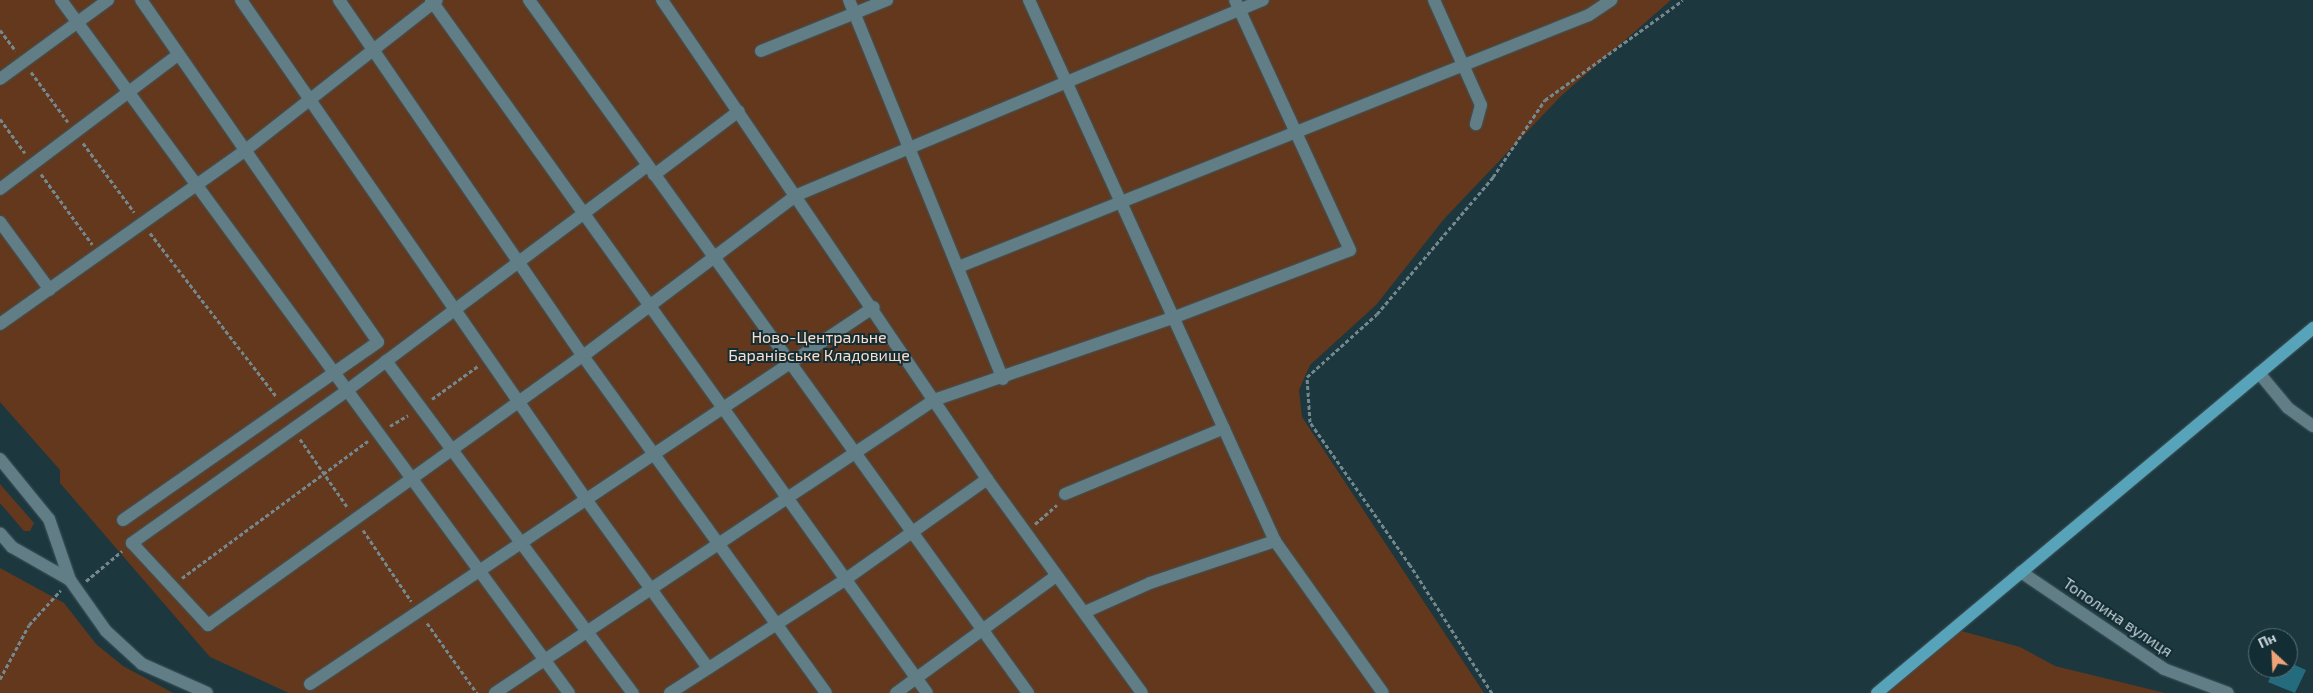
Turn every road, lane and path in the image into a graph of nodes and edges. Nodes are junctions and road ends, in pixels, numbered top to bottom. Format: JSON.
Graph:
{"nodes":[{"id":1,"x":62,"y":0,"type":"edge"},
{"id":2,"x":108,"y":0,"type":"edge"},
{"id":3,"x":141,"y":0,"type":"edge"},
{"id":4,"x":242,"y":0,"type":"edge"},
{"id":5,"x":339,"y":0,"type":"edge"},
{"id":6,"x":530,"y":0,"type":"edge"},
{"id":7,"x":662,"y":0,"type":"edge"},
{"id":8,"x":849,"y":0,"type":"edge"},
{"id":9,"x":887,"y":0,"type":"edge"},
{"id":10,"x":1029,"y":0,"type":"edge"},
{"id":11,"x":1263,"y":0,"type":"edge"},
{"id":12,"x":1434,"y":0,"type":"edge"},
{"id":13,"x":1611,"y":0,"type":"edge"},
{"id":14,"x":1683,"y":0,"type":"edge"},
{"id":15,"x":434,"y":1,"type":"edge"},
{"id":16,"x":1237,"y":5,"type":"edge"},
{"id":17,"x":854,"y":13,"type":"junction"},
{"id":18,"x":77,"y":22,"type":"junction"},
{"id":19,"x":373,"y":49,"type":"junction"},
{"id":20,"x":761,"y":52,"type":"dead end"},
{"id":21,"x":178,"y":55,"type":"junction"},
{"id":22,"x":1465,"y":66,"type":"junction"},
{"id":23,"x":0,"y":79,"type":"edge"},
{"id":24,"x":1067,"y":79,"type":"junction"},
{"id":25,"x":129,"y":92,"type":"junction"},
{"id":26,"x":308,"y":99,"type":"junction"},
{"id":27,"x":739,"y":111,"type":"junction"},
{"id":28,"x":0,"y":119,"type":"edge"},
{"id":29,"x":1476,"y":124,"type":"dead end"},
{"id":30,"x":1295,"y":132,"type":"junction"},
{"id":31,"x":911,"y":146,"type":"junction"},
{"id":32,"x":243,"y":152,"type":"junction"},
{"id":33,"x":33,"y":164,"type":"junction"},
{"id":34,"x":650,"y":171,"type":"junction"},
{"id":35,"x":198,"y":186,"type":"junction"},
{"id":36,"x":0,"y":189,"type":"edge"},
{"id":37,"x":798,"y":195,"type":"junction"},
{"id":38,"x":1123,"y":201,"type":"junction"},
{"id":39,"x":582,"y":214,"type":"junction"},
{"id":40,"x":0,"y":222,"type":"edge"},
{"id":41,"x":100,"y":254,"type":"junction"},
{"id":42,"x":713,"y":260,"type":"junction"},
{"id":43,"x":518,"y":262,"type":"junction"},
{"id":44,"x":961,"y":266,"type":"junction"},
{"id":45,"x":50,"y":290,"type":"junction"},
{"id":46,"x":648,"y":307,"type":"junction"},
{"id":47,"x":874,"y":307,"type":"junction"},
{"id":48,"x":455,"y":310,"type":"junction"},
{"id":49,"x":1175,"y":317,"type":"junction"},
{"id":50,"x":0,"y":324,"type":"edge"},
{"id":51,"x":2313,"y":328,"type":"edge"},
{"id":52,"x":584,"y":356,"type":"junction"},
{"id":53,"x":488,"y":359,"type":"junction"},
{"id":54,"x":386,"y":362,"type":"junction"},
{"id":55,"x":790,"y":362,"type":"junction"},
{"id":56,"x":2259,"y":373,"type":"junction"},
{"id":57,"x":336,"y":374,"type":"junction"},
{"id":58,"x":1003,"y":379,"type":"junction"},
{"id":59,"x":348,"y":390,"type":"junction"},
{"id":60,"x":934,"y":400,"type":"junction"},
{"id":61,"x":518,"y":402,"type":"junction"},
{"id":62,"x":420,"y":408,"type":"junction"},
{"id":63,"x":724,"y":411,"type":"junction"},
{"id":64,"x":2313,"y":426,"type":"edge"},
{"id":65,"x":292,"y":428,"type":"junction"},
{"id":66,"x":1224,"y":428,"type":"junction"},
{"id":67,"x":380,"y":432,"type":"junction"},
{"id":68,"x":451,"y":450,"type":"junction"},
{"id":69,"x":853,"y":452,"type":"junction"},
{"id":70,"x":654,"y":453,"type":"junction"},
{"id":71,"x":0,"y":459,"type":"edge"},
{"id":72,"x":324,"y":473,"type":"junction"},
{"id":73,"x":414,"y":476,"type":"junction"},
{"id":74,"x":988,"y":478,"type":"junction"},
{"id":75,"x":1065,"y":494,"type":"joint"},
{"id":76,"x":787,"y":497,"type":"junction"},
{"id":77,"x":585,"y":498,"type":"junction"},
{"id":78,"x":355,"y":519,"type":"junction"},
{"id":79,"x":123,"y":520,"type":"dead end"},
{"id":80,"x":1025,"y":532,"type":"junction"},
{"id":81,"x":0,"y":533,"type":"edge"},
{"id":82,"x":911,"y":535,"type":"junction"},
{"id":83,"x":1275,"y":541,"type":"junction"},
{"id":84,"x":718,"y":542,"type":"junction"},
{"id":85,"x":132,"y":543,"type":"junction"},
{"id":86,"x":519,"y":543,"type":"junction"},
{"id":87,"x":478,"y":569,"type":"junction"},
{"id":88,"x":2021,"y":572,"type":"junction"},
{"id":89,"x":1056,"y":576,"type":"junction"},
{"id":90,"x":846,"y":579,"type":"junction"},
{"id":91,"x":73,"y":585,"type":"junction"},
{"id":92,"x":171,"y":586,"type":"junction"},
{"id":93,"x":649,"y":588,"type":"junction"},
{"id":94,"x":418,"y":611,"type":"junction"},
{"id":95,"x":1085,"y":612,"type":"junction"},
{"id":96,"x":777,"y":624,"type":"junction"},
{"id":97,"x":981,"y":630,"type":"junction"},
{"id":98,"x":587,"y":631,"type":"junction"},
{"id":99,"x":545,"y":659,"type":"junction"},
{"id":100,"x":708,"y":668,"type":"junction"},
{"id":101,"x":0,"y":679,"type":"edge"},
{"id":102,"x":917,"y":679,"type":"junction"},
{"id":103,"x":310,"y":684,"type":"dead end"},
{"id":104,"x":207,"y":693,"type":"edge"},
{"id":105,"x":478,"y":693,"type":"edge"},
{"id":106,"x":495,"y":693,"type":"edge"},
{"id":107,"x":569,"y":693,"type":"edge"},
{"id":108,"x":633,"y":693,"type":"edge"},
{"id":109,"x":670,"y":693,"type":"edge"},
{"id":110,"x":826,"y":693,"type":"edge"},
{"id":111,"x":896,"y":693,"type":"edge"},
{"id":112,"x":927,"y":693,"type":"edge"},
{"id":113,"x":1028,"y":693,"type":"edge"},
{"id":114,"x":1142,"y":693,"type":"edge"},
{"id":115,"x":1383,"y":693,"type":"edge"},
{"id":116,"x":1492,"y":693,"type":"edge"},
{"id":117,"x":1877,"y":693,"type":"edge"},
{"id":118,"x":2228,"y":693,"type":"edge"}],
"edges":[{"from":1,"to":18,"type":"street"},
{"from":2,"to":18,"type":"street"},
{"from":3,"to":21,"type":"street"},
{"from":4,"to":26,"type":"street"},
{"from":5,"to":19,"type":"street"},
{"from":6,"to":34,"type":"street"},
{"from":7,"to":27,"type":"street"},
{"from":8,"to":17,"type":"street"},
{"from":9,"to":17,"type":"street"},
{"from":10,"to":24,"type":"street"},
{"from":11,"to":16,"type":"street"},
{"from":12,"to":22,"type":"street"},
{"from":13,"to":22,"type":"street"},
{"from":14,"to":116,"type":"path"},
{"from":15,"to":19,"type":"street"},
{"from":15,"to":39,"type":"street"},
{"from":16,"to":24,"type":"street"},
{"from":16,"to":30,"type":"street"},
{"from":17,"to":20,"type":"street"},
{"from":17,"to":31,"type":"street"},
{"from":18,"to":23,"type":"street"},
{"from":18,"to":25,"type":"street"},
{"from":19,"to":26,"type":"street"},
{"from":19,"to":43,"type":"street"},
{"from":21,"to":25,"type":"street"},
{"from":21,"to":32,"type":"street"},
{"from":22,"to":29,"type":"street"},
{"from":22,"to":30,"type":"street"},
{"from":24,"to":31,"type":"street"},
{"from":24,"to":38,"type":"street"},
{"from":25,"to":33,"type":"street"},
{"from":25,"to":35,"type":"street"},
{"from":26,"to":32,"type":"street"},
{"from":26,"to":48,"type":"street"},
{"from":27,"to":34,"type":"street"},
{"from":27,"to":37,"type":"street"},
{"from":28,"to":33,"type":"path"},
{"from":30,"to":38,"type":"street"},
{"from":30,"to":49,"type":"street"},
{"from":31,"to":37,"type":"street"},
{"from":31,"to":44,"type":"street"},
{"from":32,"to":35,"type":"street"},
{"from":32,"to":57,"type":"street"},
{"from":33,"to":36,"type":"street"},
{"from":33,"to":41,"type":"path"},
{"from":34,"to":39,"type":"street"},
{"from":34,"to":42,"type":"street"},
{"from":35,"to":41,"type":"street"},
{"from":35,"to":57,"type":"street"},
{"from":37,"to":42,"type":"street"},
{"from":37,"to":47,"type":"street"},
{"from":38,"to":44,"type":"street"},
{"from":38,"to":49,"type":"street"},
{"from":39,"to":43,"type":"street"},
{"from":39,"to":46,"type":"street"},
{"from":40,"to":45,"type":"street"},
{"from":41,"to":45,"type":"street"},
{"from":42,"to":46,"type":"street"},
{"from":42,"to":55,"type":"street"},
{"from":43,"to":48,"type":"street"},
{"from":43,"to":52,"type":"street"},
{"from":44,"to":58,"type":"street"},
{"from":45,"to":50,"type":"street"},
{"from":46,"to":52,"type":"street"},
{"from":46,"to":63,"type":"street"},
{"from":47,"to":55,"type":"street"},
{"from":47,"to":60,"type":"street"},
{"from":48,"to":53,"type":"street"},
{"from":48,"to":54,"type":"street"},
{"from":49,"to":58,"type":"street"},
{"from":49,"to":66,"type":"street"},
{"from":51,"to":56,"type":"main road"},
{"from":52,"to":61,"type":"street"},
{"from":52,"to":70,"type":"street"},
{"from":53,"to":61,"type":"street"},
{"from":53,"to":62,"type":"path"},
{"from":54,"to":59,"type":"street"},
{"from":54,"to":62,"type":"street"},
{"from":55,"to":63,"type":"street"},
{"from":55,"to":69,"type":"street"},
{"from":56,"to":64,"type":"street"},
{"from":56,"to":88,"type":"main road"},
{"from":57,"to":59,"type":"street"},
{"from":57,"to":79,"type":"street"},
{"from":58,"to":60,"type":"street"},
{"from":59,"to":65,"type":"street"},
{"from":59,"to":67,"type":"street"},
{"from":60,"to":69,"type":"street"},
{"from":60,"to":74,"type":"street"},
{"from":61,"to":68,"type":"street"},
{"from":61,"to":77,"type":"street"},
{"from":62,"to":67,"type":"path"},
{"from":62,"to":68,"type":"street"},
{"from":63,"to":70,"type":"street"},
{"from":63,"to":76,"type":"street"},
{"from":65,"to":72,"type":"path"},
{"from":65,"to":85,"type":"street"},
{"from":66,"to":75,"type":"street"},
{"from":66,"to":83,"type":"street"},
{"from":67,"to":72,"type":"path"},
{"from":67,"to":73,"type":"street"},
{"from":68,"to":73,"type":"street"},
{"from":68,"to":86,"type":"street"},
{"from":69,"to":76,"type":"street"},
{"from":69,"to":82,"type":"street"},
{"from":70,"to":77,"type":"street"},
{"from":70,"to":84,"type":"street"},
{"from":71,"to":91,"type":"street"},
{"from":72,"to":78,"type":"path"},
{"from":72,"to":92,"type":"path"},
{"from":73,"to":78,"type":"street"},
{"from":73,"to":87,"type":"street"},
{"from":74,"to":80,"type":"street"},
{"from":74,"to":82,"type":"street"},
{"from":75,"to":80,"type":"path"},
{"from":76,"to":84,"type":"street"},
{"from":76,"to":90,"type":"street"},
{"from":77,"to":86,"type":"street"},
{"from":77,"to":93,"type":"street"},
{"from":78,"to":92,"type":"street"},
{"from":78,"to":94,"type":"path"},
{"from":80,"to":89,"type":"street"},
{"from":81,"to":91,"type":"street"},
{"from":82,"to":90,"type":"street"},
{"from":82,"to":97,"type":"street"},
{"from":83,"to":95,"type":"street"},
{"from":83,"to":115,"type":"street"},
{"from":84,"to":93,"type":"street"},
{"from":84,"to":96,"type":"street"},
{"from":85,"to":91,"type":"path"},
{"from":85,"to":92,"type":"street"},
{"from":86,"to":87,"type":"street"},
{"from":86,"to":98,"type":"street"},
{"from":87,"to":94,"type":"street"},
{"from":87,"to":99,"type":"street"},
{"from":88,"to":117,"type":"main road"},
{"from":88,"to":118,"type":"street","name":"Тополина вулиця"},
{"from":89,"to":95,"type":"street"},
{"from":89,"to":97,"type":"street"},
{"from":90,"to":96,"type":"street"},
{"from":90,"to":102,"type":"street"},
{"from":91,"to":101,"type":"path"},
{"from":91,"to":104,"type":"street"},
{"from":93,"to":98,"type":"street"},
{"from":93,"to":100,"type":"street"},
{"from":94,"to":103,"type":"street"},
{"from":94,"to":105,"type":"path"},
{"from":95,"to":114,"type":"street"},
{"from":96,"to":100,"type":"street"},
{"from":96,"to":110,"type":"street"},
{"from":97,"to":102,"type":"street"},
{"from":97,"to":113,"type":"street"},
{"from":98,"to":99,"type":"street"},
{"from":98,"to":108,"type":"street"},
{"from":99,"to":106,"type":"street"},
{"from":99,"to":107,"type":"street"},
{"from":100,"to":109,"type":"street"},
{"from":102,"to":111,"type":"street"},
{"from":102,"to":112,"type":"street"}]}
